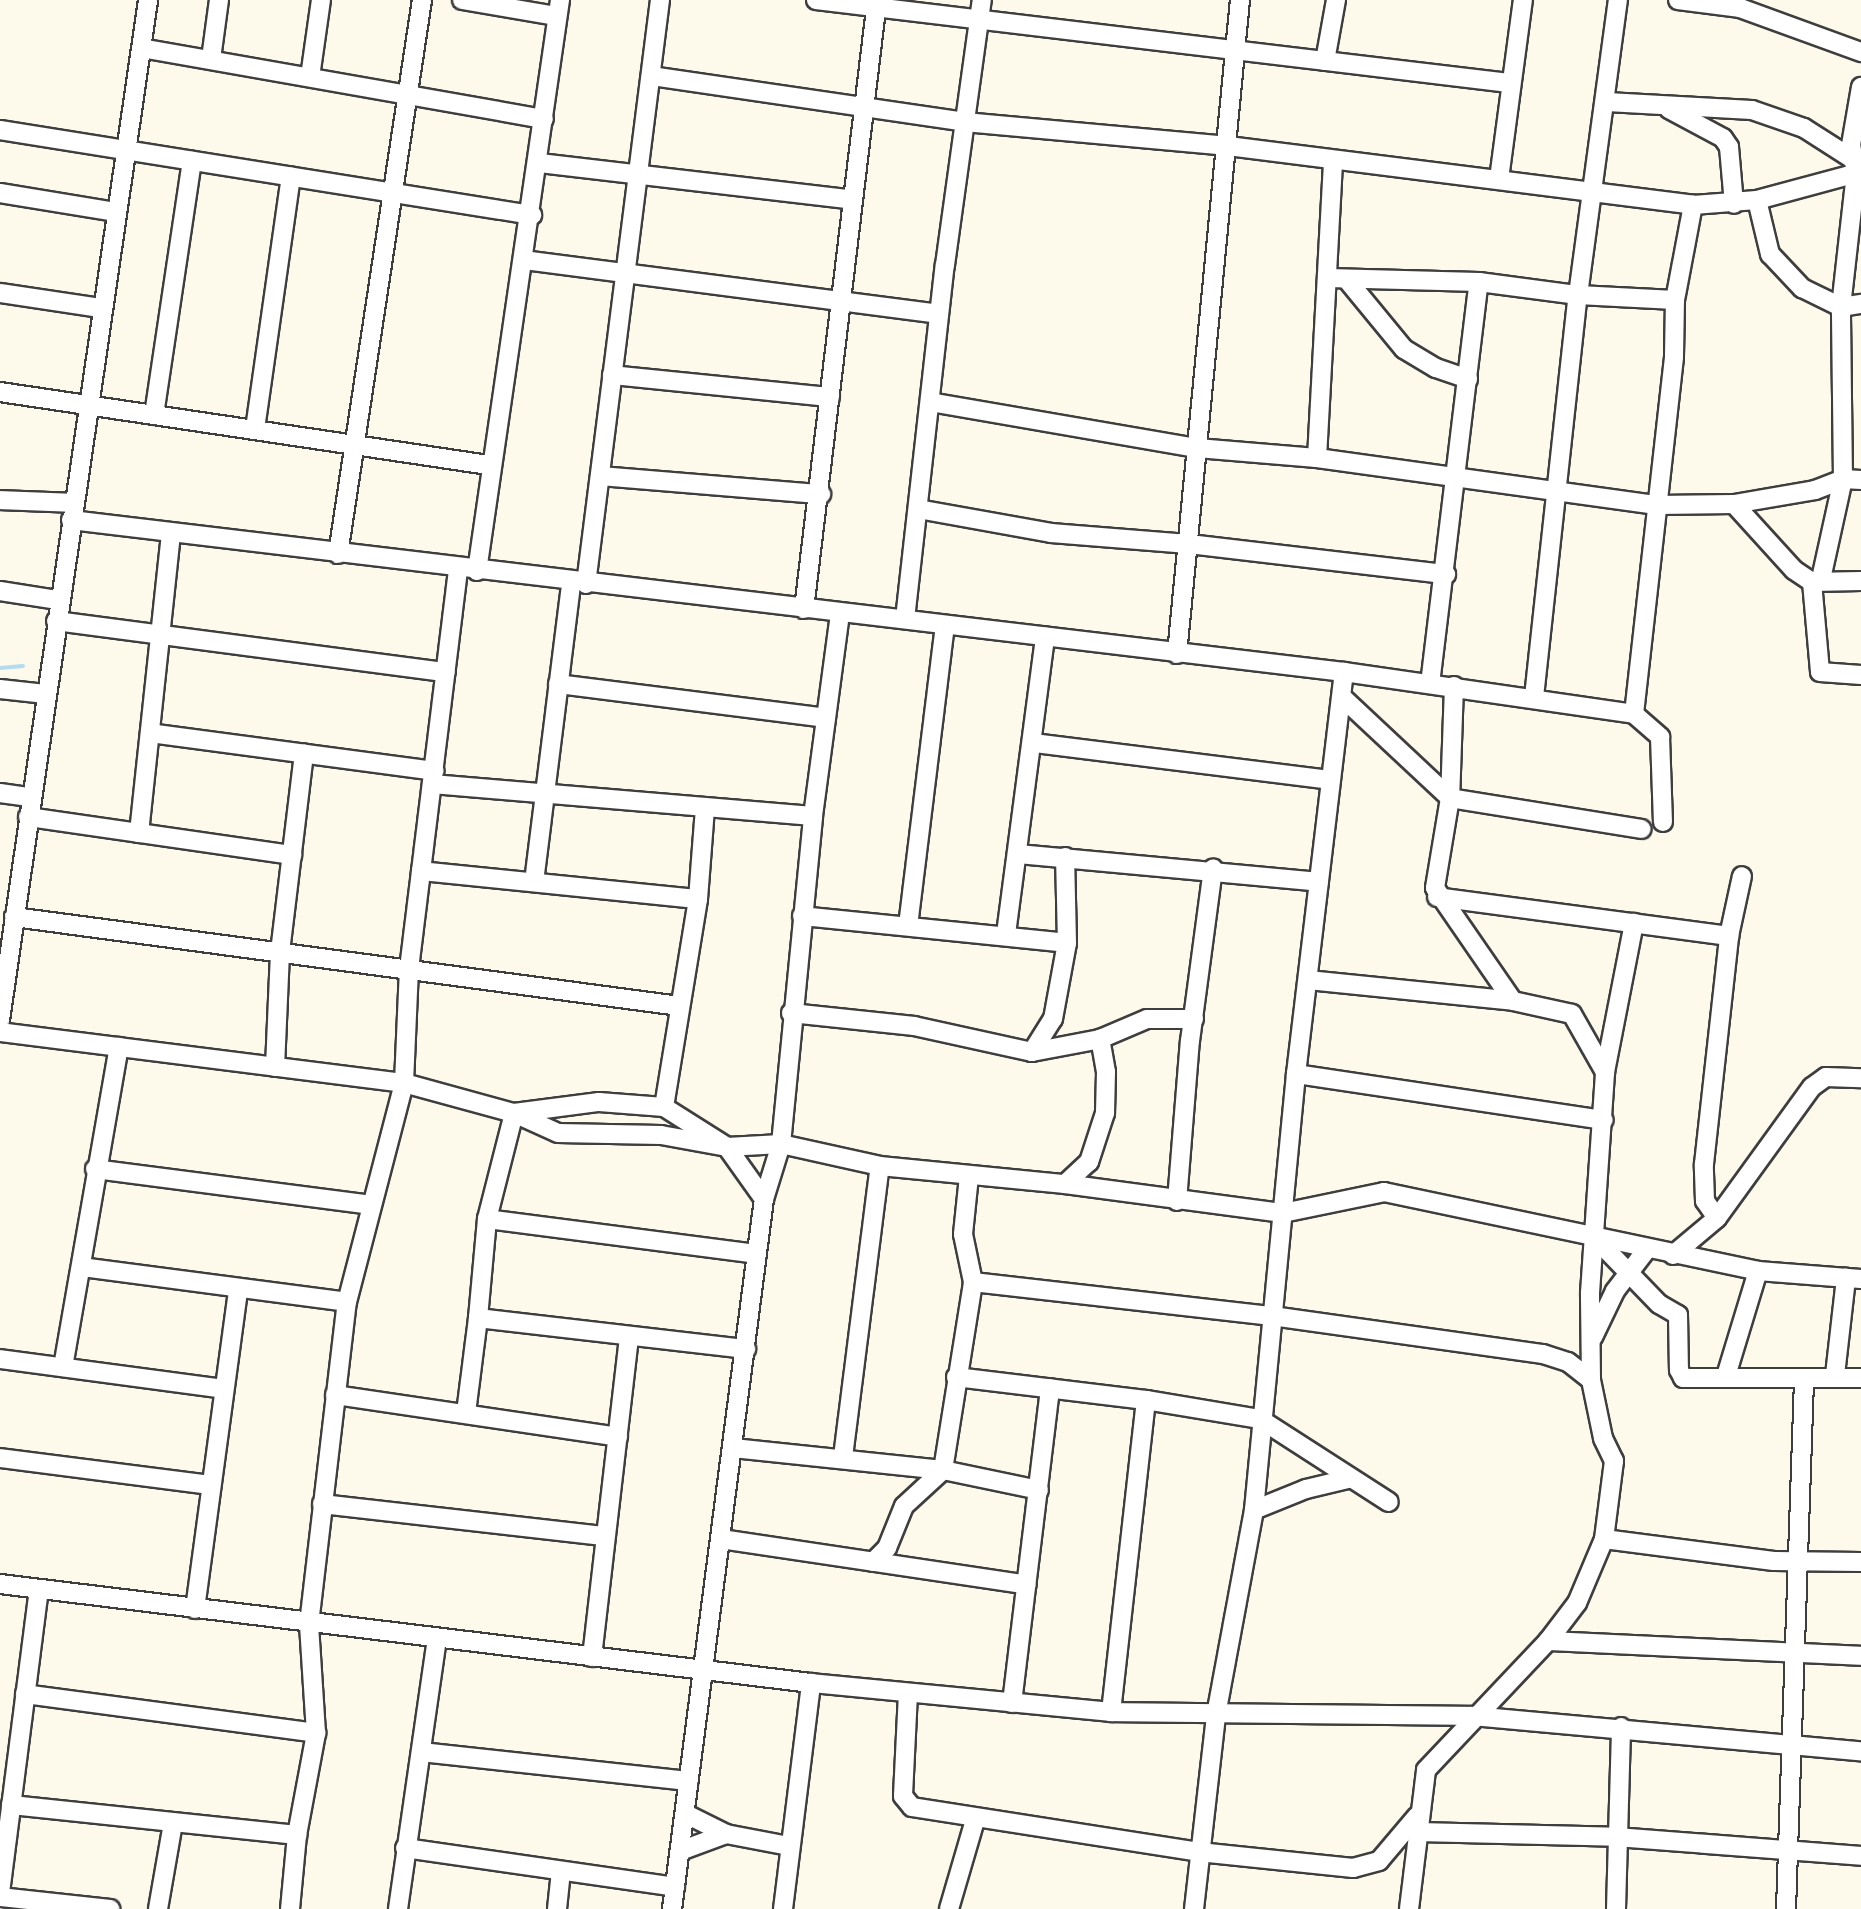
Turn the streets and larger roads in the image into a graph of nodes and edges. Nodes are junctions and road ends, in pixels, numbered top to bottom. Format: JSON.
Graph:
{"nodes":[{"id":1,"x":148,"y":0,"type":"edge"},
{"id":2,"x":219,"y":0,"type":"edge"},
{"id":3,"x":320,"y":0,"type":"edge"},
{"id":4,"x":422,"y":0,"type":"edge"},
{"id":5,"x":462,"y":0,"type":"edge"},
{"id":6,"x":660,"y":0,"type":"edge"},
{"id":7,"x":816,"y":0,"type":"edge"},
{"id":8,"x":982,"y":0,"type":"edge"},
{"id":9,"x":1240,"y":0,"type":"edge"},
{"id":10,"x":1336,"y":0,"type":"edge"},
{"id":11,"x":1524,"y":0,"type":"edge"},
{"id":12,"x":1618,"y":0,"type":"edge"},
{"id":13,"x":1678,"y":0,"type":"edge"},
{"id":14,"x":877,"y":4,"type":"edge"},
{"id":15,"x":559,"y":8,"type":"edge"},
{"id":16,"x":979,"y":20,"type":"junction"},
{"id":17,"x":141,"y":48,"type":"junction"},
{"id":18,"x":1235,"y":48,"type":"junction"},
{"id":19,"x":1861,"y":52,"type":"edge"},
{"id":20,"x":211,"y":60,"type":"junction"},
{"id":21,"x":1325,"y":61,"type":"junction"},
{"id":22,"x":651,"y":76,"type":"junction"},
{"id":23,"x":310,"y":77,"type":"junction"},
{"id":24,"x":1509,"y":83,"type":"junction"},
{"id":25,"x":1861,"y":87,"type":"edge"},
{"id":26,"x":408,"y":94,"type":"junction"},
{"id":27,"x":1607,"y":102,"type":"junction"},
{"id":28,"x":1664,"y":106,"type":"junction"},
{"id":29,"x":867,"y":108,"type":"junction"},
{"id":30,"x":544,"y":119,"type":"junction"},
{"id":31,"x":965,"y":122,"type":"junction"},
{"id":32,"x":0,"y":130,"type":"edge"},
{"id":33,"x":1228,"y":146,"type":"junction"},
{"id":34,"x":125,"y":150,"type":"junction"},
{"id":35,"x":192,"y":161,"type":"junction"},
{"id":36,"x":540,"y":163,"type":"junction"},
{"id":37,"x":1333,"y":163,"type":"junction"},
{"id":38,"x":1856,"y":168,"type":"edge"},
{"id":39,"x":292,"y":176,"type":"junction"},
{"id":40,"x":638,"y":176,"type":"junction"},
{"id":41,"x":1499,"y":179,"type":"junction"},
{"id":42,"x":393,"y":192,"type":"junction"},
{"id":43,"x":0,"y":193,"type":"edge"},
{"id":44,"x":1595,"y":193,"type":"junction"},
{"id":45,"x":852,"y":200,"type":"junction"},
{"id":46,"x":1758,"y":200,"type":"junction"},
{"id":47,"x":1734,"y":204,"type":"junction"},
{"id":48,"x":1693,"y":205,"type":"junction"},
{"id":49,"x":116,"y":212,"type":"junction"},
{"id":50,"x":532,"y":215,"type":"junction"},
{"id":51,"x":524,"y":260,"type":"junction"},
{"id":52,"x":624,"y":272,"type":"junction"},
{"id":53,"x":1328,"y":278,"type":"junction"},
{"id":54,"x":1348,"y":281,"type":"junction"},
{"id":55,"x":1478,"y":282,"type":"junction"},
{"id":56,"x":0,"y":292,"type":"edge"},
{"id":57,"x":1578,"y":295,"type":"junction"},
{"id":58,"x":1676,"y":300,"type":"junction"},
{"id":59,"x":840,"y":302,"type":"junction"},
{"id":60,"x":1861,"y":304,"type":"edge"},
{"id":61,"x":1841,"y":307,"type":"junction"},
{"id":62,"x":100,"y":308,"type":"junction"},
{"id":63,"x":940,"y":314,"type":"junction"},
{"id":64,"x":612,"y":375,"type":"junction"},
{"id":65,"x":1852,"y":378,"type":"edge"},
{"id":66,"x":1468,"y":379,"type":"junction"},
{"id":67,"x":0,"y":392,"type":"edge"},
{"id":68,"x":830,"y":397,"type":"junction"},
{"id":69,"x":930,"y":402,"type":"junction"},
{"id":70,"x":87,"y":406,"type":"junction"},
{"id":71,"x":154,"y":415,"type":"junction"},
{"id":72,"x":254,"y":429,"type":"junction"},
{"id":73,"x":355,"y":444,"type":"junction"},
{"id":74,"x":1197,"y":448,"type":"junction"},
{"id":75,"x":1317,"y":458,"type":"junction"},
{"id":76,"x":491,"y":465,"type":"junction"},
{"id":77,"x":600,"y":476,"type":"junction"},
{"id":78,"x":1458,"y":476,"type":"junction"},
{"id":79,"x":1852,"y":480,"type":"edge"},
{"id":80,"x":1559,"y":490,"type":"junction"},
{"id":81,"x":821,"y":494,"type":"junction"},
{"id":82,"x":0,"y":500,"type":"edge"},
{"id":83,"x":1656,"y":504,"type":"junction"},
{"id":84,"x":1734,"y":504,"type":"junction"},
{"id":85,"x":918,"y":509,"type":"junction"},
{"id":86,"x":73,"y":511,"type":"junction"},
{"id":87,"x":171,"y":533,"type":"junction"},
{"id":88,"x":1189,"y":544,"type":"junction"},
{"id":89,"x":338,"y":554,"type":"junction"},
{"id":90,"x":468,"y":570,"type":"junction"},
{"id":91,"x":1446,"y":574,"type":"junction"},
{"id":92,"x":1817,"y":580,"type":"junction"},
{"id":93,"x":1861,"y":581,"type":"edge"},
{"id":94,"x":578,"y":584,"type":"junction"},
{"id":95,"x":0,"y":591,"type":"edge"},
{"id":96,"x":58,"y":600,"type":"junction"},
{"id":97,"x":804,"y":609,"type":"junction"},
{"id":98,"x":840,"y":614,"type":"junction"},
{"id":99,"x":905,"y":620,"type":"junction"},
{"id":100,"x":56,"y":621,"type":"junction"},
{"id":101,"x":945,"y":626,"type":"junction"},
{"id":102,"x":160,"y":635,"type":"junction"},
{"id":103,"x":1045,"y":636,"type":"junction"},
{"id":104,"x":1178,"y":654,"type":"junction"},
{"id":105,"x":446,"y":672,"type":"junction"},
{"id":106,"x":1344,"y":672,"type":"junction"},
{"id":107,"x":1861,"y":675,"type":"edge"},
{"id":108,"x":558,"y":684,"type":"junction"},
{"id":109,"x":1430,"y":684,"type":"junction"},
{"id":110,"x":1454,"y":686,"type":"junction"},
{"id":111,"x":0,"y":689,"type":"edge"},
{"id":112,"x":46,"y":694,"type":"junction"},
{"id":113,"x":1342,"y":697,"type":"junction"},
{"id":114,"x":1534,"y":697,"type":"junction"},
{"id":115,"x":1634,"y":714,"type":"junction"},
{"id":116,"x":826,"y":718,"type":"junction"},
{"id":117,"x":150,"y":733,"type":"junction"},
{"id":118,"x":1034,"y":743,"type":"junction"},
{"id":119,"x":304,"y":754,"type":"junction"},
{"id":120,"x":433,"y":778,"type":"junction"},
{"id":121,"x":1332,"y":780,"type":"junction"},
{"id":122,"x":0,"y":792,"type":"edge"},
{"id":123,"x":544,"y":794,"type":"junction"},
{"id":124,"x":30,"y":797,"type":"junction"},
{"id":125,"x":1450,"y":798,"type":"junction"},
{"id":126,"x":705,"y":809,"type":"junction"},
{"id":127,"x":813,"y":816,"type":"junction"},
{"id":128,"x":28,"y":817,"type":"junction"},
{"id":129,"x":1663,"y":822,"type":"dead end"},
{"id":130,"x":1642,"y":830,"type":"dead end"},
{"id":131,"x":139,"y":833,"type":"junction"},
{"id":132,"x":1020,"y":854,"type":"junction"},
{"id":133,"x":292,"y":855,"type":"junction"},
{"id":134,"x":1066,"y":857,"type":"junction"},
{"id":135,"x":1213,"y":869,"type":"junction"},
{"id":136,"x":421,"y":870,"type":"junction"},
{"id":137,"x":1742,"y":876,"type":"dead end"},
{"id":138,"x":0,"y":880,"type":"edge"},
{"id":139,"x":21,"y":882,"type":"junction"},
{"id":140,"x":534,"y":882,"type":"junction"},
{"id":141,"x":1319,"y":882,"type":"junction"},
{"id":142,"x":1437,"y":896,"type":"junction"},
{"id":143,"x":698,"y":899,"type":"junction"},
{"id":144,"x":802,"y":916,"type":"junction"},
{"id":145,"x":14,"y":917,"type":"junction"},
{"id":146,"x":1634,"y":923,"type":"junction"},
{"id":147,"x":908,"y":926,"type":"junction"},
{"id":148,"x":1006,"y":934,"type":"junction"},
{"id":149,"x":1729,"y":936,"type":"junction"},
{"id":150,"x":1067,"y":943,"type":"junction"},
{"id":151,"x":280,"y":952,"type":"junction"},
{"id":152,"x":409,"y":969,"type":"junction"},
{"id":153,"x":1308,"y":980,"type":"junction"},
{"id":154,"x":2,"y":991,"type":"edge"},
{"id":155,"x":1512,"y":1001,"type":"junction"},
{"id":156,"x":679,"y":1006,"type":"junction"},
{"id":157,"x":792,"y":1012,"type":"junction"},
{"id":158,"x":1194,"y":1019,"type":"junction"},
{"id":159,"x":0,"y":1020,"type":"edge"},
{"id":160,"x":0,"y":1032,"type":"edge"},
{"id":161,"x":1100,"y":1039,"type":"junction"},
{"id":162,"x":119,"y":1047,"type":"junction"},
{"id":163,"x":1032,"y":1052,"type":"junction"},
{"id":164,"x":275,"y":1067,"type":"junction"},
{"id":165,"x":1606,"y":1072,"type":"junction"},
{"id":166,"x":1296,"y":1074,"type":"junction"},
{"id":167,"x":1861,"y":1078,"type":"edge"},
{"id":168,"x":404,"y":1084,"type":"junction"},
{"id":169,"x":664,"y":1107,"type":"junction"},
{"id":170,"x":514,"y":1114,"type":"junction"},
{"id":171,"x":1604,"y":1120,"type":"junction"},
{"id":172,"x":781,"y":1144,"type":"junction"},
{"id":173,"x":728,"y":1147,"type":"junction"},
{"id":174,"x":880,"y":1166,"type":"junction"},
{"id":175,"x":95,"y":1169,"type":"junction"},
{"id":176,"x":968,"y":1176,"type":"junction"},
{"id":177,"x":1066,"y":1184,"type":"junction"},
{"id":178,"x":764,"y":1199,"type":"junction"},
{"id":179,"x":1177,"y":1200,"type":"junction"},
{"id":180,"x":370,"y":1205,"type":"junction"},
{"id":181,"x":1283,"y":1213,"type":"junction"},
{"id":182,"x":1717,"y":1218,"type":"junction"},
{"id":183,"x":487,"y":1219,"type":"junction"},
{"id":184,"x":1596,"y":1240,"type":"junction"},
{"id":185,"x":1647,"y":1249,"type":"junction"},
{"id":186,"x":757,"y":1254,"type":"junction"},
{"id":187,"x":1673,"y":1255,"type":"junction"},
{"id":188,"x":82,"y":1267,"type":"junction"},
{"id":189,"x":1758,"y":1270,"type":"junction"},
{"id":190,"x":1629,"y":1272,"type":"junction"},
{"id":191,"x":1853,"y":1279,"type":"edge"},
{"id":192,"x":973,"y":1282,"type":"junction"},
{"id":193,"x":238,"y":1289,"type":"junction"},
{"id":194,"x":346,"y":1302,"type":"junction"},
{"id":195,"x":1272,"y":1316,"type":"junction"},
{"id":196,"x":478,"y":1318,"type":"junction"},
{"id":197,"x":629,"y":1337,"type":"junction"},
{"id":198,"x":1590,"y":1342,"type":"junction"},
{"id":199,"x":746,"y":1350,"type":"junction"},
{"id":200,"x":0,"y":1359,"type":"edge"},
{"id":201,"x":63,"y":1367,"type":"junction"},
{"id":202,"x":1834,"y":1375,"type":"junction"},
{"id":203,"x":1726,"y":1376,"type":"junction"},
{"id":204,"x":956,"y":1377,"type":"junction"},
{"id":205,"x":1861,"y":1378,"type":"edge"},
{"id":206,"x":1591,"y":1380,"type":"junction"},
{"id":207,"x":1804,"y":1380,"type":"junction"},
{"id":208,"x":1050,"y":1388,"type":"junction"},
{"id":209,"x":224,"y":1389,"type":"junction"},
{"id":210,"x":335,"y":1395,"type":"junction"},
{"id":211,"x":1146,"y":1400,"type":"junction"},
{"id":212,"x":466,"y":1414,"type":"junction"},
{"id":213,"x":1260,"y":1420,"type":"junction"},
{"id":214,"x":618,"y":1437,"type":"junction"},
{"id":215,"x":733,"y":1448,"type":"junction"},
{"id":216,"x":843,"y":1457,"type":"junction"},
{"id":217,"x":0,"y":1458,"type":"edge"},
{"id":218,"x":943,"y":1470,"type":"junction"},
{"id":219,"x":1348,"y":1479,"type":"junction"},
{"id":220,"x":211,"y":1485,"type":"junction"},
{"id":221,"x":1039,"y":1490,"type":"junction"},
{"id":222,"x":1390,"y":1502,"type":"dead end"},
{"id":223,"x":322,"y":1504,"type":"junction"},
{"id":224,"x":1254,"y":1510,"type":"junction"},
{"id":225,"x":606,"y":1536,"type":"junction"},
{"id":226,"x":1604,"y":1539,"type":"junction"},
{"id":227,"x":721,"y":1540,"type":"junction"},
{"id":228,"x":873,"y":1562,"type":"junction"},
{"id":229,"x":1795,"y":1562,"type":"junction"},
{"id":230,"x":1861,"y":1562,"type":"edge"},
{"id":231,"x":0,"y":1584,"type":"edge"},
{"id":232,"x":1027,"y":1584,"type":"junction"},
{"id":233,"x":39,"y":1589,"type":"junction"},
{"id":234,"x":195,"y":1609,"type":"junction"},
{"id":235,"x":309,"y":1624,"type":"junction"},
{"id":236,"x":437,"y":1639,"type":"junction"},
{"id":237,"x":1548,"y":1640,"type":"junction"},
{"id":238,"x":1792,"y":1650,"type":"junction"},
{"id":239,"x":1861,"y":1656,"type":"edge"},
{"id":240,"x":592,"y":1657,"type":"junction"},
{"id":241,"x":702,"y":1666,"type":"junction"},
{"id":242,"x":811,"y":1683,"type":"junction"},
{"id":243,"x":908,"y":1692,"type":"junction"},
{"id":244,"x":26,"y":1694,"type":"junction"},
{"id":245,"x":1012,"y":1703,"type":"junction"},
{"id":246,"x":1111,"y":1712,"type":"junction"},
{"id":247,"x":1216,"y":1715,"type":"junction"},
{"id":248,"x":1473,"y":1716,"type":"junction"},
{"id":249,"x":1621,"y":1727,"type":"junction"},
{"id":250,"x":316,"y":1733,"type":"junction"},
{"id":251,"x":1792,"y":1744,"type":"junction"},
{"id":252,"x":1861,"y":1750,"type":"edge"},
{"id":253,"x":421,"y":1752,"type":"junction"},
{"id":254,"x":688,"y":1781,"type":"junction"},
{"id":255,"x":11,"y":1806,"type":"junction"},
{"id":256,"x":686,"y":1814,"type":"junction"},
{"id":257,"x":976,"y":1820,"type":"junction"},
{"id":258,"x":173,"y":1823,"type":"junction"},
{"id":259,"x":1418,"y":1824,"type":"junction"},
{"id":260,"x":726,"y":1834,"type":"junction"},
{"id":261,"x":297,"y":1835,"type":"junction"},
{"id":262,"x":1616,"y":1837,"type":"junction"},
{"id":263,"x":789,"y":1846,"type":"junction"},
{"id":264,"x":405,"y":1848,"type":"junction"},
{"id":265,"x":680,"y":1851,"type":"junction"},
{"id":266,"x":1199,"y":1852,"type":"junction"},
{"id":267,"x":1786,"y":1852,"type":"junction"},
{"id":268,"x":1861,"y":1856,"type":"edge"},
{"id":269,"x":561,"y":1873,"type":"junction"},
{"id":270,"x":675,"y":1887,"type":"junction"},
{"id":271,"x":0,"y":1894,"type":"edge"},
{"id":272,"x":956,"y":1905,"type":"edge"},
{"id":273,"x":110,"y":1909,"type":"edge"},
{"id":274,"x":158,"y":1909,"type":"edge"},
{"id":275,"x":290,"y":1909,"type":"edge"},
{"id":276,"x":398,"y":1909,"type":"edge"},
{"id":277,"x":557,"y":1909,"type":"edge"},
{"id":278,"x":672,"y":1909,"type":"edge"},
{"id":279,"x":783,"y":1909,"type":"edge"},
{"id":280,"x":1194,"y":1909,"type":"edge"},
{"id":281,"x":1408,"y":1909,"type":"edge"},
{"id":282,"x":1616,"y":1909,"type":"edge"},
{"id":283,"x":1786,"y":1909,"type":"edge"}],
"edges":[{"from":1,"to":17,"type":"street"},
{"from":2,"to":20,"type":"street"},
{"from":3,"to":23,"type":"street"},
{"from":4,"to":26,"type":"street"},
{"from":5,"to":15,"type":"street"},
{"from":6,"to":22,"type":"street"},
{"from":7,"to":14,"type":"street"},
{"from":8,"to":16,"type":"street"},
{"from":9,"to":18,"type":"street"},
{"from":10,"to":21,"type":"street"},
{"from":11,"to":24,"type":"street"},
{"from":12,"to":27,"type":"street"},
{"from":13,"to":19,"type":"street"},
{"from":14,"to":16,"type":"street"},
{"from":14,"to":29,"type":"street"},
{"from":15,"to":30,"type":"street"},
{"from":16,"to":18,"type":"street"},
{"from":16,"to":31,"type":"street"},
{"from":17,"to":20,"type":"street"},
{"from":17,"to":34,"type":"street"},
{"from":18,"to":21,"type":"street"},
{"from":18,"to":33,"type":"street"},
{"from":20,"to":23,"type":"street"},
{"from":21,"to":24,"type":"street"},
{"from":22,"to":29,"type":"street"},
{"from":22,"to":40,"type":"street"},
{"from":23,"to":26,"type":"street"},
{"from":24,"to":41,"type":"street"},
{"from":25,"to":38,"type":"street"},
{"from":26,"to":30,"type":"street"},
{"from":26,"to":42,"type":"street"},
{"from":27,"to":28,"type":"street"},
{"from":27,"to":44,"type":"street"},
{"from":28,"to":38,"type":"street"},
{"from":28,"to":47,"type":"street"},
{"from":29,"to":31,"type":"street"},
{"from":29,"to":45,"type":"street"},
{"from":30,"to":36,"type":"street"},
{"from":31,"to":33,"type":"street"},
{"from":31,"to":63,"type":"street"},
{"from":32,"to":34,"type":"street"},
{"from":33,"to":37,"type":"street"},
{"from":33,"to":74,"type":"street"},
{"from":34,"to":35,"type":"street"},
{"from":34,"to":49,"type":"street"},
{"from":35,"to":39,"type":"street"},
{"from":35,"to":71,"type":"street"},
{"from":36,"to":40,"type":"street"},
{"from":36,"to":50,"type":"street"},
{"from":37,"to":41,"type":"street"},
{"from":37,"to":53,"type":"street"},
{"from":38,"to":46,"type":"street"},
{"from":38,"to":61,"type":"street"},
{"from":39,"to":42,"type":"street"},
{"from":39,"to":72,"type":"street"},
{"from":40,"to":45,"type":"street"},
{"from":40,"to":52,"type":"street"},
{"from":41,"to":44,"type":"street"},
{"from":42,"to":50,"type":"street"},
{"from":42,"to":73,"type":"street"},
{"from":43,"to":49,"type":"street"},
{"from":44,"to":48,"type":"street"},
{"from":44,"to":57,"type":"street"},
{"from":45,"to":59,"type":"street"},
{"from":46,"to":47,"type":"street"},
{"from":46,"to":61,"type":"street"},
{"from":47,"to":48,"type":"street"},
{"from":48,"to":58,"type":"street"},
{"from":49,"to":62,"type":"street"},
{"from":50,"to":51,"type":"street"},
{"from":51,"to":52,"type":"street"},
{"from":51,"to":76,"type":"street"},
{"from":52,"to":59,"type":"street"},
{"from":52,"to":64,"type":"street"},
{"from":53,"to":54,"type":"street"},
{"from":53,"to":75,"type":"street"},
{"from":54,"to":55,"type":"street"},
{"from":54,"to":66,"type":"street"},
{"from":55,"to":57,"type":"street"},
{"from":55,"to":66,"type":"street"},
{"from":56,"to":62,"type":"street"},
{"from":57,"to":58,"type":"street"},
{"from":57,"to":80,"type":"street"},
{"from":58,"to":83,"type":"street"},
{"from":59,"to":63,"type":"street"},
{"from":59,"to":68,"type":"street"},
{"from":60,"to":61,"type":"street"},
{"from":61,"to":65,"type":"street"},
{"from":62,"to":70,"type":"street"},
{"from":63,"to":69,"type":"street"},
{"from":64,"to":68,"type":"street"},
{"from":64,"to":77,"type":"street"},
{"from":65,"to":79,"type":"street"},
{"from":66,"to":78,"type":"street"},
{"from":67,"to":70,"type":"street"},
{"from":68,"to":81,"type":"street"},
{"from":69,"to":74,"type":"street"},
{"from":69,"to":85,"type":"street"},
{"from":70,"to":71,"type":"street"},
{"from":70,"to":86,"type":"street"},
{"from":71,"to":72,"type":"street"},
{"from":72,"to":73,"type":"street"},
{"from":73,"to":76,"type":"street"},
{"from":73,"to":89,"type":"street"},
{"from":74,"to":75,"type":"street"},
{"from":74,"to":88,"type":"street"},
{"from":75,"to":78,"type":"street"},
{"from":76,"to":90,"type":"street"},
{"from":77,"to":81,"type":"street"},
{"from":77,"to":94,"type":"street"},
{"from":78,"to":80,"type":"street"},
{"from":78,"to":91,"type":"street"},
{"from":79,"to":84,"type":"street"},
{"from":79,"to":92,"type":"street"},
{"from":80,"to":83,"type":"street"},
{"from":80,"to":114,"type":"street"},
{"from":81,"to":97,"type":"street"},
{"from":82,"to":86,"type":"street"},
{"from":83,"to":84,"type":"street"},
{"from":83,"to":115,"type":"street"},
{"from":84,"to":92,"type":"street"},
{"from":85,"to":88,"type":"street"},
{"from":85,"to":99,"type":"street"},
{"from":86,"to":87,"type":"street"},
{"from":86,"to":96,"type":"street"},
{"from":87,"to":89,"type":"street"},
{"from":87,"to":102,"type":"street"},
{"from":88,"to":91,"type":"street"},
{"from":88,"to":104,"type":"street"},
{"from":89,"to":90,"type":"street"},
{"from":90,"to":94,"type":"street"},
{"from":90,"to":105,"type":"street"},
{"from":91,"to":109,"type":"street"},
{"from":92,"to":93,"type":"street"},
{"from":92,"to":107,"type":"street"},
{"from":94,"to":97,"type":"street"},
{"from":94,"to":108,"type":"street"},
{"from":95,"to":96,"type":"street"},
{"from":96,"to":100,"type":"street"},
{"from":97,"to":98,"type":"street"},
{"from":98,"to":99,"type":"street"},
{"from":98,"to":116,"type":"street"},
{"from":99,"to":101,"type":"street"},
{"from":100,"to":102,"type":"street"},
{"from":100,"to":112,"type":"street"},
{"from":101,"to":103,"type":"street"},
{"from":101,"to":147,"type":"street"},
{"from":102,"to":105,"type":"street"},
{"from":102,"to":117,"type":"street"},
{"from":103,"to":104,"type":"street"},
{"from":103,"to":118,"type":"street"},
{"from":104,"to":106,"type":"street"},
{"from":105,"to":120,"type":"street"},
{"from":106,"to":109,"type":"street"},
{"from":106,"to":113,"type":"street"},
{"from":108,"to":116,"type":"street"},
{"from":108,"to":123,"type":"street"},
{"from":109,"to":110,"type":"street"},
{"from":110,"to":114,"type":"street"},
{"from":110,"to":125,"type":"street"},
{"from":111,"to":112,"type":"street"},
{"from":112,"to":124,"type":"street"},
{"from":113,"to":121,"type":"street"},
{"from":113,"to":125,"type":"street"},
{"from":114,"to":115,"type":"street"},
{"from":115,"to":129,"type":"street"},
{"from":116,"to":127,"type":"street"},
{"from":117,"to":119,"type":"street"},
{"from":117,"to":131,"type":"street"},
{"from":118,"to":121,"type":"street"},
{"from":118,"to":132,"type":"street"},
{"from":119,"to":120,"type":"street"},
{"from":119,"to":133,"type":"street"},
{"from":120,"to":123,"type":"street"},
{"from":120,"to":136,"type":"street"},
{"from":121,"to":141,"type":"street"},
{"from":122,"to":124,"type":"street"},
{"from":123,"to":126,"type":"street"},
{"from":123,"to":140,"type":"street"},
{"from":124,"to":128,"type":"street"},
{"from":125,"to":130,"type":"street"},
{"from":125,"to":142,"type":"street"},
{"from":126,"to":127,"type":"street"},
{"from":126,"to":143,"type":"street"},
{"from":127,"to":144,"type":"street"},
{"from":128,"to":131,"type":"street"},
{"from":128,"to":139,"type":"street"},
{"from":131,"to":133,"type":"street"},
{"from":132,"to":134,"type":"street"},
{"from":132,"to":148,"type":"street"},
{"from":133,"to":151,"type":"street"},
{"from":134,"to":135,"type":"street"},
{"from":134,"to":150,"type":"street"},
{"from":135,"to":141,"type":"street"},
{"from":135,"to":158,"type":"street"},
{"from":136,"to":140,"type":"street"},
{"from":136,"to":152,"type":"street"},
{"from":137,"to":149,"type":"street"},
{"from":138,"to":139,"type":"street"},
{"from":139,"to":145,"type":"street"},
{"from":140,"to":143,"type":"street"},
{"from":141,"to":153,"type":"street"},
{"from":142,"to":146,"type":"street"},
{"from":142,"to":155,"type":"street"},
{"from":143,"to":156,"type":"street"},
{"from":144,"to":147,"type":"street"},
{"from":144,"to":157,"type":"street"},
{"from":145,"to":151,"type":"street"},
{"from":145,"to":154,"type":"street"},
{"from":146,"to":149,"type":"street"},
{"from":146,"to":165,"type":"street"},
{"from":147,"to":148,"type":"street"},
{"from":148,"to":150,"type":"street"},
{"from":149,"to":182,"type":"street"},
{"from":150,"to":163,"type":"street"},
{"from":151,"to":152,"type":"street"},
{"from":151,"to":164,"type":"street"},
{"from":152,"to":156,"type":"street"},
{"from":152,"to":168,"type":"street"},
{"from":153,"to":155,"type":"street"},
{"from":153,"to":166,"type":"street"},
{"from":154,"to":159,"type":"street"},
{"from":155,"to":165,"type":"street"},
{"from":156,"to":169,"type":"street"},
{"from":157,"to":163,"type":"street"},
{"from":157,"to":172,"type":"street"},
{"from":158,"to":161,"type":"street"},
{"from":158,"to":179,"type":"street"},
{"from":160,"to":162,"type":"street"},
{"from":161,"to":163,"type":"street"},
{"from":161,"to":177,"type":"street"},
{"from":162,"to":164,"type":"street"},
{"from":162,"to":175,"type":"street"},
{"from":164,"to":168,"type":"street"},
{"from":165,"to":171,"type":"street"},
{"from":166,"to":171,"type":"street"},
{"from":166,"to":181,"type":"street"},
{"from":167,"to":182,"type":"street"},
{"from":168,"to":170,"type":"street"},
{"from":168,"to":180,"type":"street"},
{"from":169,"to":170,"type":"street"},
{"from":169,"to":173,"type":"street"},
{"from":170,"to":173,"type":"street"},
{"from":170,"to":183,"type":"street"},
{"from":171,"to":184,"type":"street"},
{"from":172,"to":173,"type":"street"},
{"from":172,"to":174,"type":"street"},
{"from":172,"to":178,"type":"street"},
{"from":173,"to":178,"type":"street"},
{"from":174,"to":176,"type":"street"},
{"from":174,"to":216,"type":"street"},
{"from":175,"to":180,"type":"street"},
{"from":175,"to":188,"type":"street"},
{"from":176,"to":177,"type":"street"},
{"from":176,"to":192,"type":"street"},
{"from":177,"to":179,"type":"street"},
{"from":178,"to":186,"type":"street"},
{"from":179,"to":181,"type":"street"},
{"from":180,"to":194,"type":"street"},
{"from":181,"to":184,"type":"street"},
{"from":181,"to":195,"type":"street"},
{"from":182,"to":187,"type":"street"},
{"from":183,"to":186,"type":"street"},
{"from":183,"to":196,"type":"street"},
{"from":184,"to":185,"type":"street"},
{"from":184,"to":190,"type":"street"},
{"from":184,"to":198,"type":"street"},
{"from":185,"to":187,"type":"street"},
{"from":185,"to":190,"type":"street"},
{"from":186,"to":199,"type":"street"},
{"from":187,"to":189,"type":"street"},
{"from":188,"to":193,"type":"street"},
{"from":188,"to":201,"type":"street"},
{"from":189,"to":191,"type":"street"},
{"from":189,"to":203,"type":"street"},
{"from":190,"to":198,"type":"street"},
{"from":190,"to":203,"type":"street"},
{"from":191,"to":202,"type":"street"},
{"from":192,"to":195,"type":"street"},
{"from":192,"to":204,"type":"street"},
{"from":193,"to":194,"type":"street"},
{"from":193,"to":209,"type":"street"},
{"from":194,"to":210,"type":"street"},
{"from":195,"to":206,"type":"street"},
{"from":195,"to":213,"type":"street"},
{"from":196,"to":197,"type":"street"},
{"from":196,"to":212,"type":"street"},
{"from":197,"to":199,"type":"street"},
{"from":197,"to":214,"type":"street"},
{"from":198,"to":206,"type":"street"},
{"from":199,"to":215,"type":"street"},
{"from":200,"to":201,"type":"street"},
{"from":201,"to":209,"type":"street"},
{"from":202,"to":205,"type":"street"},
{"from":202,"to":207,"type":"street"},
{"from":203,"to":207,"type":"street"},
{"from":204,"to":208,"type":"street"},
{"from":204,"to":218,"type":"street"},
{"from":206,"to":226,"type":"street"},
{"from":207,"to":229,"type":"street"},
{"from":208,"to":211,"type":"street"},
{"from":208,"to":221,"type":"street"},
{"from":209,"to":220,"type":"street"},
{"from":210,"to":212,"type":"street"},
{"from":210,"to":223,"type":"street"},
{"from":211,"to":213,"type":"street"},
{"from":211,"to":246,"type":"street"},
{"from":212,"to":214,"type":"street"},
{"from":213,"to":219,"type":"street"},
{"from":213,"to":224,"type":"street"},
{"from":214,"to":225,"type":"street"},
{"from":215,"to":216,"type":"street"},
{"from":215,"to":227,"type":"street"},
{"from":216,"to":218,"type":"street"},
{"from":217,"to":220,"type":"street"},
{"from":218,"to":221,"type":"street"},
{"from":218,"to":228,"type":"street"},
{"from":219,"to":222,"type":"street"},
{"from":219,"to":224,"type":"street"},
{"from":220,"to":234,"type":"street"},
{"from":221,"to":232,"type":"street"},
{"from":223,"to":225,"type":"street"},
{"from":223,"to":235,"type":"street"},
{"from":224,"to":247,"type":"street"},
{"from":225,"to":240,"type":"street"},
{"from":226,"to":229,"type":"street"},
{"from":226,"to":237,"type":"street"},
{"from":227,"to":228,"type":"street"},
{"from":227,"to":241,"type":"street"},
{"from":228,"to":232,"type":"street"},
{"from":229,"to":230,"type":"street"},
{"from":229,"to":238,"type":"street"},
{"from":231,"to":233,"type":"street"},
{"from":232,"to":245,"type":"street"},
{"from":233,"to":234,"type":"street"},
{"from":233,"to":244,"type":"street"},
{"from":234,"to":235,"type":"street"},
{"from":235,"to":236,"type":"street"},
{"from":235,"to":250,"type":"street"},
{"from":236,"to":240,"type":"street"},
{"from":236,"to":253,"type":"street"},
{"from":237,"to":238,"type":"street"},
{"from":237,"to":248,"type":"street"},
{"from":238,"to":239,"type":"street"},
{"from":238,"to":251,"type":"street"},
{"from":240,"to":241,"type":"street"},
{"from":241,"to":242,"type":"street"},
{"from":241,"to":254,"type":"street"},
{"from":242,"to":243,"type":"street"},
{"from":242,"to":263,"type":"street"},
{"from":243,"to":245,"type":"street"},
{"from":243,"to":257,"type":"street"},
{"from":244,"to":250,"type":"street"},
{"from":244,"to":255,"type":"street"},
{"from":245,"to":246,"type":"street"},
{"from":246,"to":247,"type":"street"},
{"from":247,"to":248,"type":"street"},
{"from":247,"to":266,"type":"street"},
{"from":248,"to":249,"type":"street"},
{"from":248,"to":259,"type":"street"},
{"from":249,"to":251,"type":"street"},
{"from":249,"to":262,"type":"street"},
{"from":250,"to":261,"type":"street"},
{"from":251,"to":252,"type":"street"},
{"from":251,"to":267,"type":"street"},
{"from":253,"to":254,"type":"street"},
{"from":253,"to":264,"type":"street"},
{"from":254,"to":256,"type":"street"},
{"from":255,"to":258,"type":"street"},
{"from":255,"to":271,"type":"street"},
{"from":256,"to":260,"type":"street"},
{"from":256,"to":265,"type":"street"},
{"from":257,"to":266,"type":"street"},
{"from":257,"to":272,"type":"street"},
{"from":258,"to":261,"type":"street"},
{"from":258,"to":274,"type":"street"},
{"from":259,"to":262,"type":"street"},
{"from":259,"to":266,"type":"street"},
{"from":259,"to":281,"type":"street"},
{"from":260,"to":263,"type":"street"},
{"from":260,"to":265,"type":"street"},
{"from":261,"to":275,"type":"street"},
{"from":262,"to":267,"type":"street"},
{"from":262,"to":282,"type":"street"},
{"from":263,"to":279,"type":"street"},
{"from":264,"to":269,"type":"street"},
{"from":264,"to":276,"type":"street"},
{"from":265,"to":270,"type":"street"},
{"from":266,"to":280,"type":"street"},
{"from":267,"to":268,"type":"street"},
{"from":267,"to":283,"type":"street"},
{"from":269,"to":270,"type":"street"},
{"from":269,"to":277,"type":"street"},
{"from":270,"to":278,"type":"street"},
{"from":271,"to":273,"type":"street"}]}
